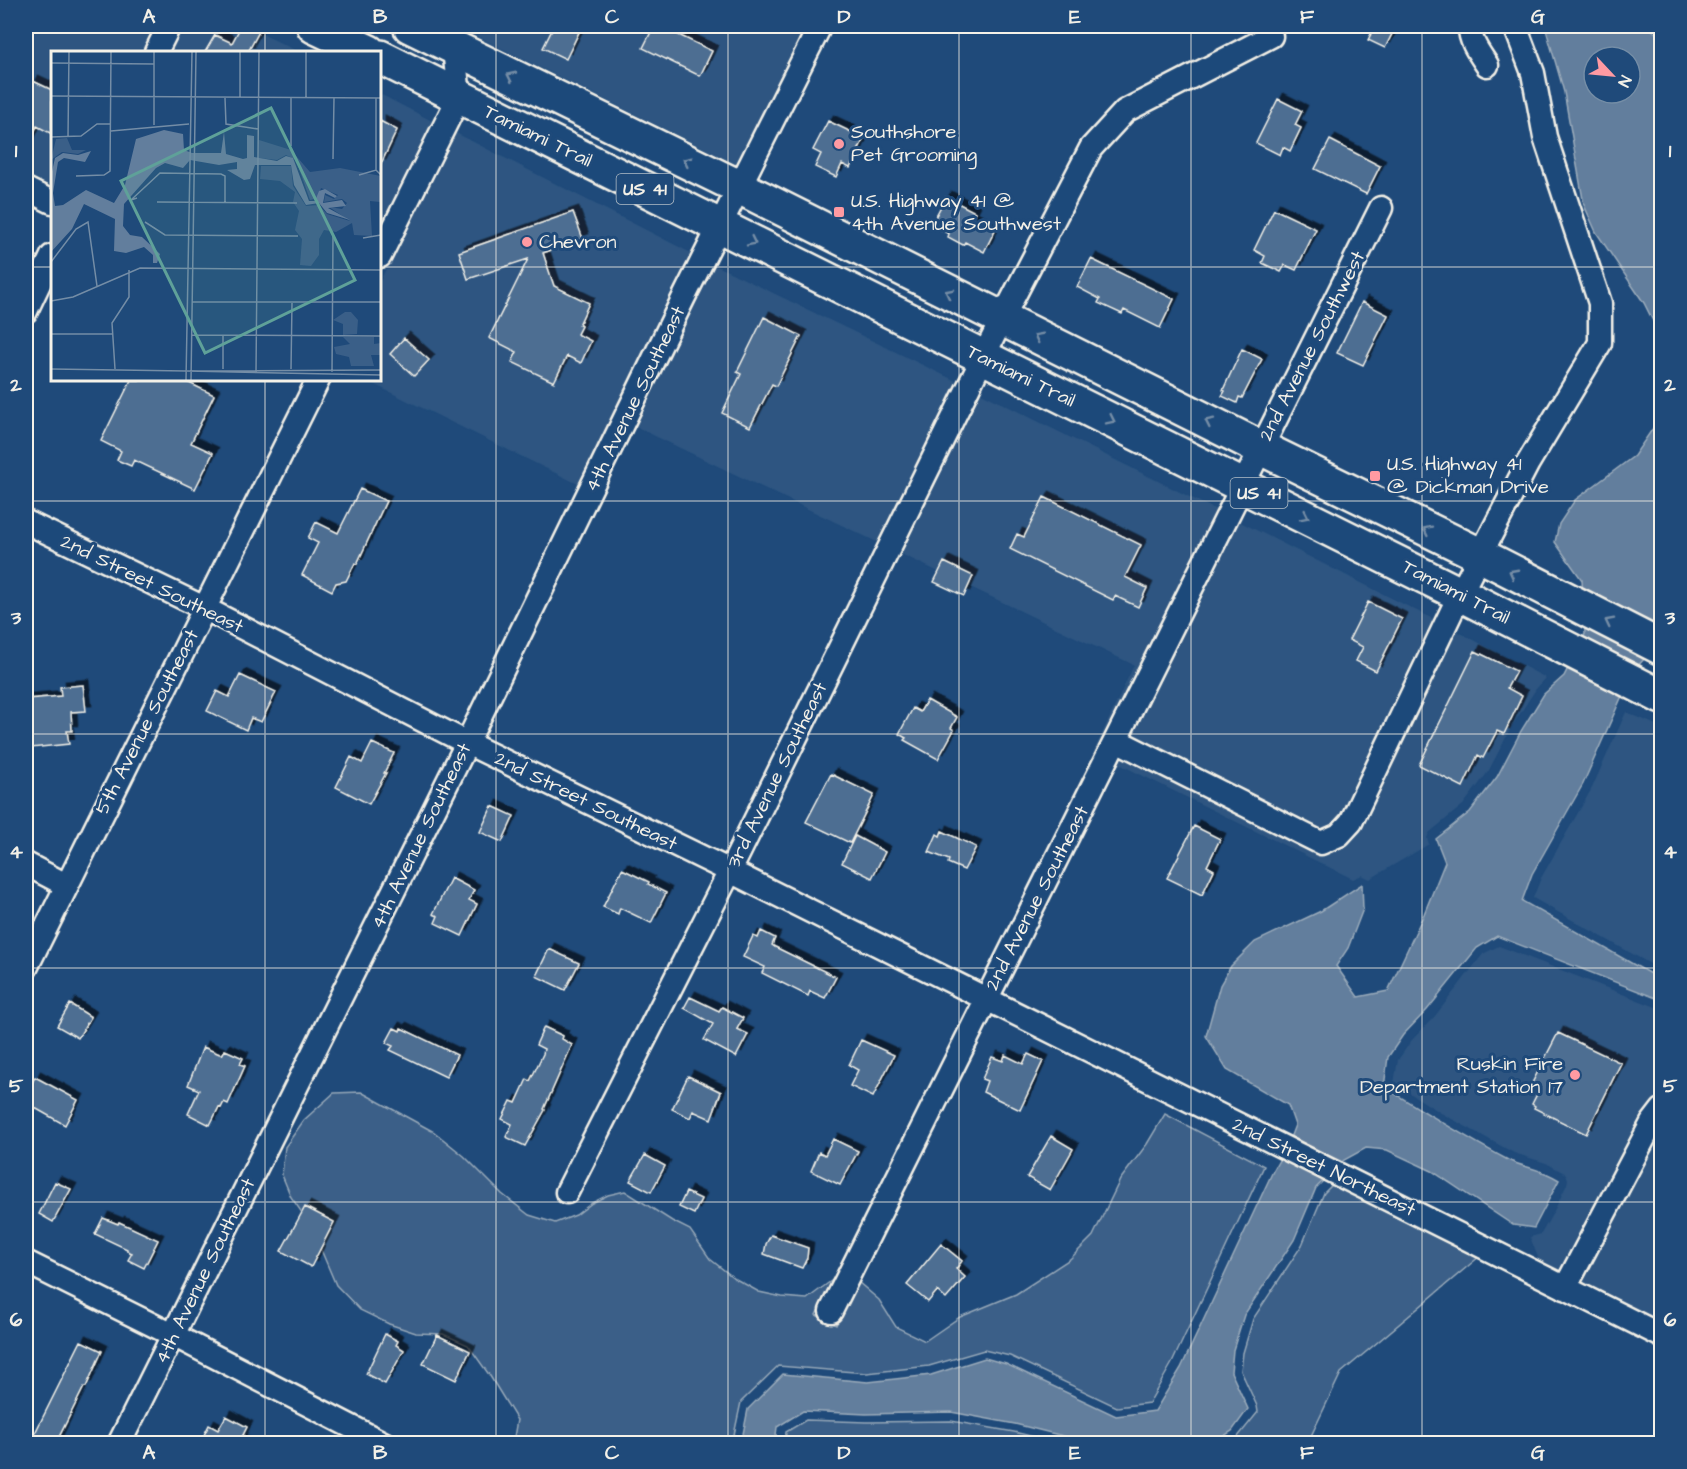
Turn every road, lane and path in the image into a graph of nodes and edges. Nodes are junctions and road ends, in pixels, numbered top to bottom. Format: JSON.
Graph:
{"nodes":[{"id":1,"x":169,"y":26,"type":"edge"},
{"id":2,"x":314,"y":26,"type":"edge"},
{"id":3,"x":410,"y":26,"type":"edge"},
{"id":4,"x":820,"y":26,"type":"edge"},
{"id":5,"x":1470,"y":26,"type":"edge"},
{"id":6,"x":1515,"y":26,"type":"edge"},
{"id":7,"x":1271,"y":36,"type":"dead end"},
{"id":8,"x":454,"y":48,"type":"junction"},
{"id":9,"x":156,"y":51,"type":"edge"},
{"id":10,"x":367,"y":51,"type":"edge"},
{"id":11,"x":381,"y":57,"type":"edge"},
{"id":12,"x":1487,"y":65,"type":"dead end"},
{"id":13,"x":459,"y":96,"type":"junction"},
{"id":14,"x":739,"y":187,"type":"junction"},
{"id":15,"x":26,"y":189,"type":"edge"},
{"id":16,"x":51,"y":202,"type":"edge"},
{"id":17,"x":1382,"y":208,"type":"dead end"},
{"id":18,"x":720,"y":226,"type":"junction"},
{"id":19,"x":381,"y":254,"type":"edge"},
{"id":20,"x":51,"y":258,"type":"edge"},
{"id":21,"x":26,"y":311,"type":"edge"},
{"id":22,"x":1002,"y":319,"type":"junction"},
{"id":23,"x":984,"y":357,"type":"junction"},
{"id":24,"x":318,"y":381,"type":"edge"},
{"id":25,"x":1261,"y":448,"type":"junction"},
{"id":26,"x":1243,"y":486,"type":"junction"},
{"id":27,"x":26,"y":522,"type":"edge"},
{"id":28,"x":1480,"y":555,"type":"junction"},
{"id":29,"x":1460,"y":594,"type":"junction"},
{"id":30,"x":204,"y":608,"type":"junction"},
{"id":31,"x":1662,"y":648,"type":"edge"},
{"id":32,"x":1651,"y":692,"type":"edge"},
{"id":33,"x":1116,"y":740,"type":"junction"},
{"id":34,"x":467,"y":743,"type":"junction"},
{"id":35,"x":26,"y":864,"type":"edge"},
{"id":36,"x":730,"y":871,"type":"junction"},
{"id":37,"x":66,"y":885,"type":"junction"},
{"id":38,"x":26,"y":968,"type":"edge"},
{"id":39,"x":986,"y":999,"type":"junction"},
{"id":40,"x":1662,"y":1110,"type":"edge"},
{"id":41,"x":567,"y":1192,"type":"dead end"},
{"id":42,"x":26,"y":1262,"type":"edge"},
{"id":43,"x":1565,"y":1288,"type":"junction"},
{"id":44,"x":831,"y":1311,"type":"dead end"},
{"id":45,"x":173,"y":1335,"type":"junction"},
{"id":46,"x":1662,"y":1336,"type":"edge"},
{"id":47,"x":118,"y":1443,"type":"edge"},
{"id":48,"x":385,"y":1443,"type":"edge"}],
"edges":[{"from":1,"to":9,"type":"street"},
{"from":2,"to":10,"type":"main road"},
{"from":3,"to":8,"type":"main road","number":"US 41"},
{"from":4,"to":14,"type":"street","name":"4th Avenue Southeast"},
{"from":5,"to":12,"type":"street"},
{"from":6,"to":28,"type":"street"},
{"from":7,"to":22,"type":"street","name":"3rd Avenue Southeast"},
{"from":8,"to":13,"type":"street"},
{"from":14,"to":8,"type":"main road","number":"US 41","one_way":true},
{"from":11,"to":13,"type":"main road","name":"Tamiami Trail","number":"US 41"},
{"from":13,"to":18,"type":"main road","name":"Tamiami Trail","number":"US 41"},
{"from":13,"to":19,"type":"street"},
{"from":14,"to":18,"type":"street","name":"4th Avenue Southeast"},
{"from":22,"to":14,"type":"main road","number":"US 41","one_way":true},
{"from":15,"to":16,"type":"street"},
{"from":17,"to":25,"type":"street","name":"2nd Avenue Southwest"},
{"from":18,"to":23,"type":"main road","name":"Tamiami Trail","number":"US 41","one_way":true},
{"from":18,"to":34,"type":"street","name":"4th Avenue Southeast"},
{"from":20,"to":21,"type":"street"},
{"from":22,"to":23,"type":"street","name":"3rd Avenue Southeast"},
{"from":25,"to":22,"type":"main road","number":"US 41","one_way":true},
{"from":23,"to":26,"type":"main road","name":"Tamiami Trail","number":"US 41","one_way":true},
{"from":23,"to":36,"type":"street","name":"3rd Avenue Southeast"},
{"from":24,"to":30,"type":"street","name":"5th Avenue Southeast"},
{"from":25,"to":26,"type":"street","name":"2nd Avenue Southwest"},
{"from":28,"to":25,"type":"main road","number":"US 41","one_way":true},
{"from":26,"to":29,"type":"main road","name":"Tamiami Trail","number":"US 41","one_way":true},
{"from":26,"to":33,"type":"street","name":"2nd Avenue Southeast"},
{"from":27,"to":30,"type":"street","name":"2nd Street Southeast"},
{"from":28,"to":29,"type":"street"},
{"from":31,"to":28,"type":"main road","number":"US 41","one_way":true},
{"from":29,"to":32,"type":"main road","name":"Tamiami Trail","number":"US 41"},
{"from":29,"to":33,"type":"street"},
{"from":30,"to":34,"type":"street","name":"2nd Street Southeast"},
{"from":30,"to":37,"type":"street","name":"5th Avenue Southeast"},
{"from":33,"to":39,"type":"street","name":"2nd Avenue Southeast"},
{"from":34,"to":36,"type":"street","name":"2nd Street Southeast"},
{"from":34,"to":45,"type":"street","name":"4th Avenue Southeast"},
{"from":35,"to":37,"type":"street"},
{"from":36,"to":39,"type":"street","name":"2nd Street Southeast"},
{"from":36,"to":41,"type":"street","name":"3rd Avenue Southeast"},
{"from":37,"to":38,"type":"street","name":"5th Avenue Southeast"},
{"from":39,"to":43,"type":"street","name":"2nd Street Northeast"},
{"from":39,"to":44,"type":"street","name":"2nd Avenue Southeast"},
{"from":40,"to":43,"type":"street"},
{"from":42,"to":45,"type":"street"},
{"from":43,"to":46,"type":"street","name":"2nd Street Northeast"},
{"from":45,"to":47,"type":"street","name":"4th Avenue Southeast"},
{"from":45,"to":48,"type":"street"}]}
